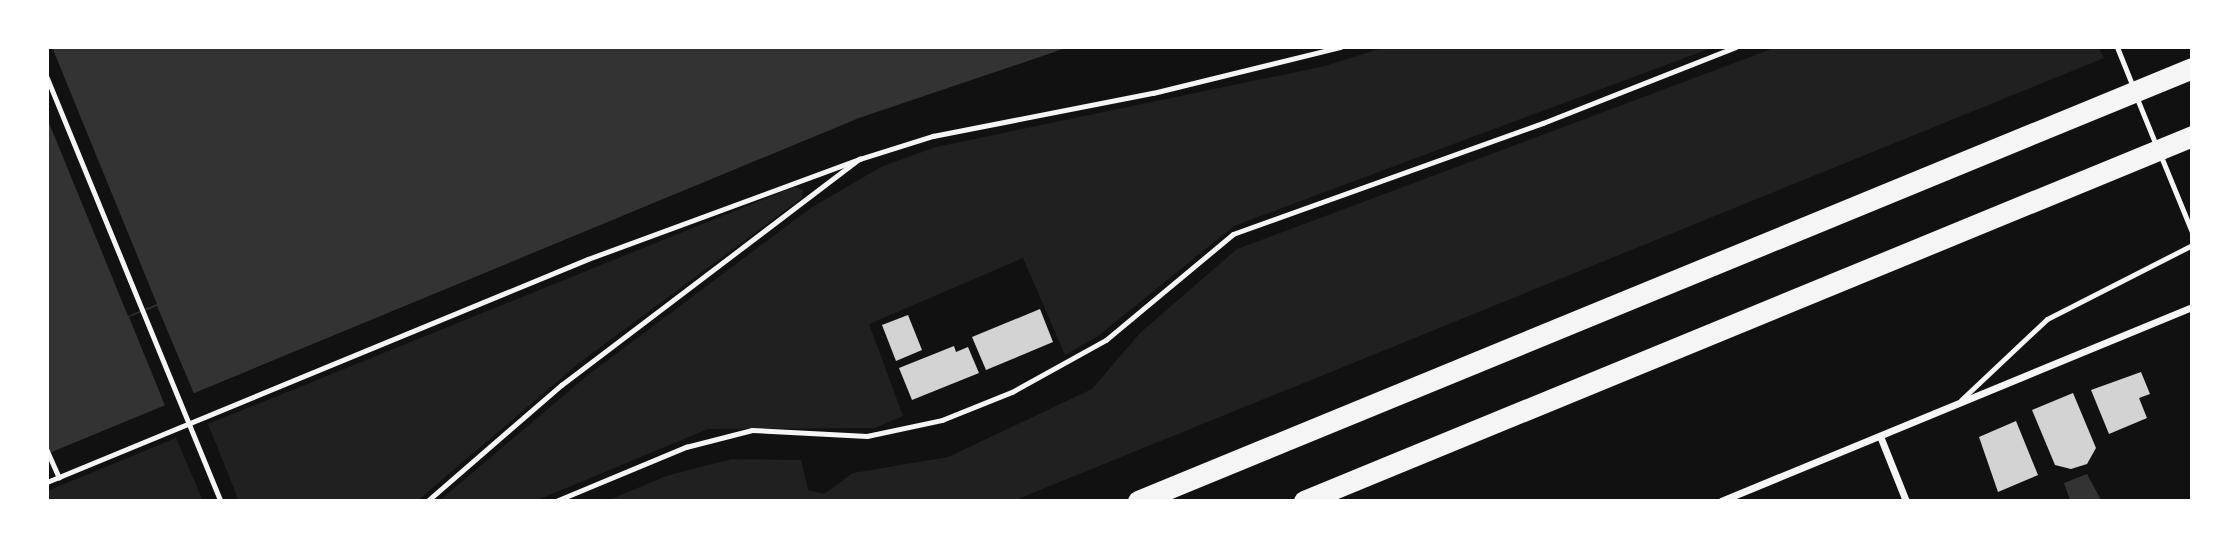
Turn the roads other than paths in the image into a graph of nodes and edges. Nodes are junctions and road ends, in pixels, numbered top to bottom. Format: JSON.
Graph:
{"nodes":[{"id":1,"x":2117,"y":47,"type":"edge"},
{"id":2,"x":2192,"y":68,"type":"edge"},
{"id":3,"x":2192,"y":135,"type":"edge"},
{"id":4,"x":2192,"y":232,"type":"edge"},
{"id":5,"x":2192,"y":245,"type":"edge"},
{"id":6,"x":2192,"y":307,"type":"edge"},
{"id":7,"x":1961,"y":400,"type":"junction"},
{"id":8,"x":1880,"y":436,"type":"junction"},
{"id":9,"x":1138,"y":501,"type":"edge"},
{"id":10,"x":1304,"y":501,"type":"edge"},
{"id":11,"x":1721,"y":501,"type":"edge"},
{"id":12,"x":1906,"y":501,"type":"edge"}],
"edges":[{"from":1,"to":4,"type":"lane"},
{"from":2,"to":9,"type":"highway"},
{"from":3,"to":10,"type":"highway"},
{"from":5,"to":7,"type":"lane"},
{"from":6,"to":7,"type":"street"},
{"from":7,"to":8,"type":"street"},
{"from":8,"to":11,"type":"street"},
{"from":8,"to":12,"type":"street"}]}
